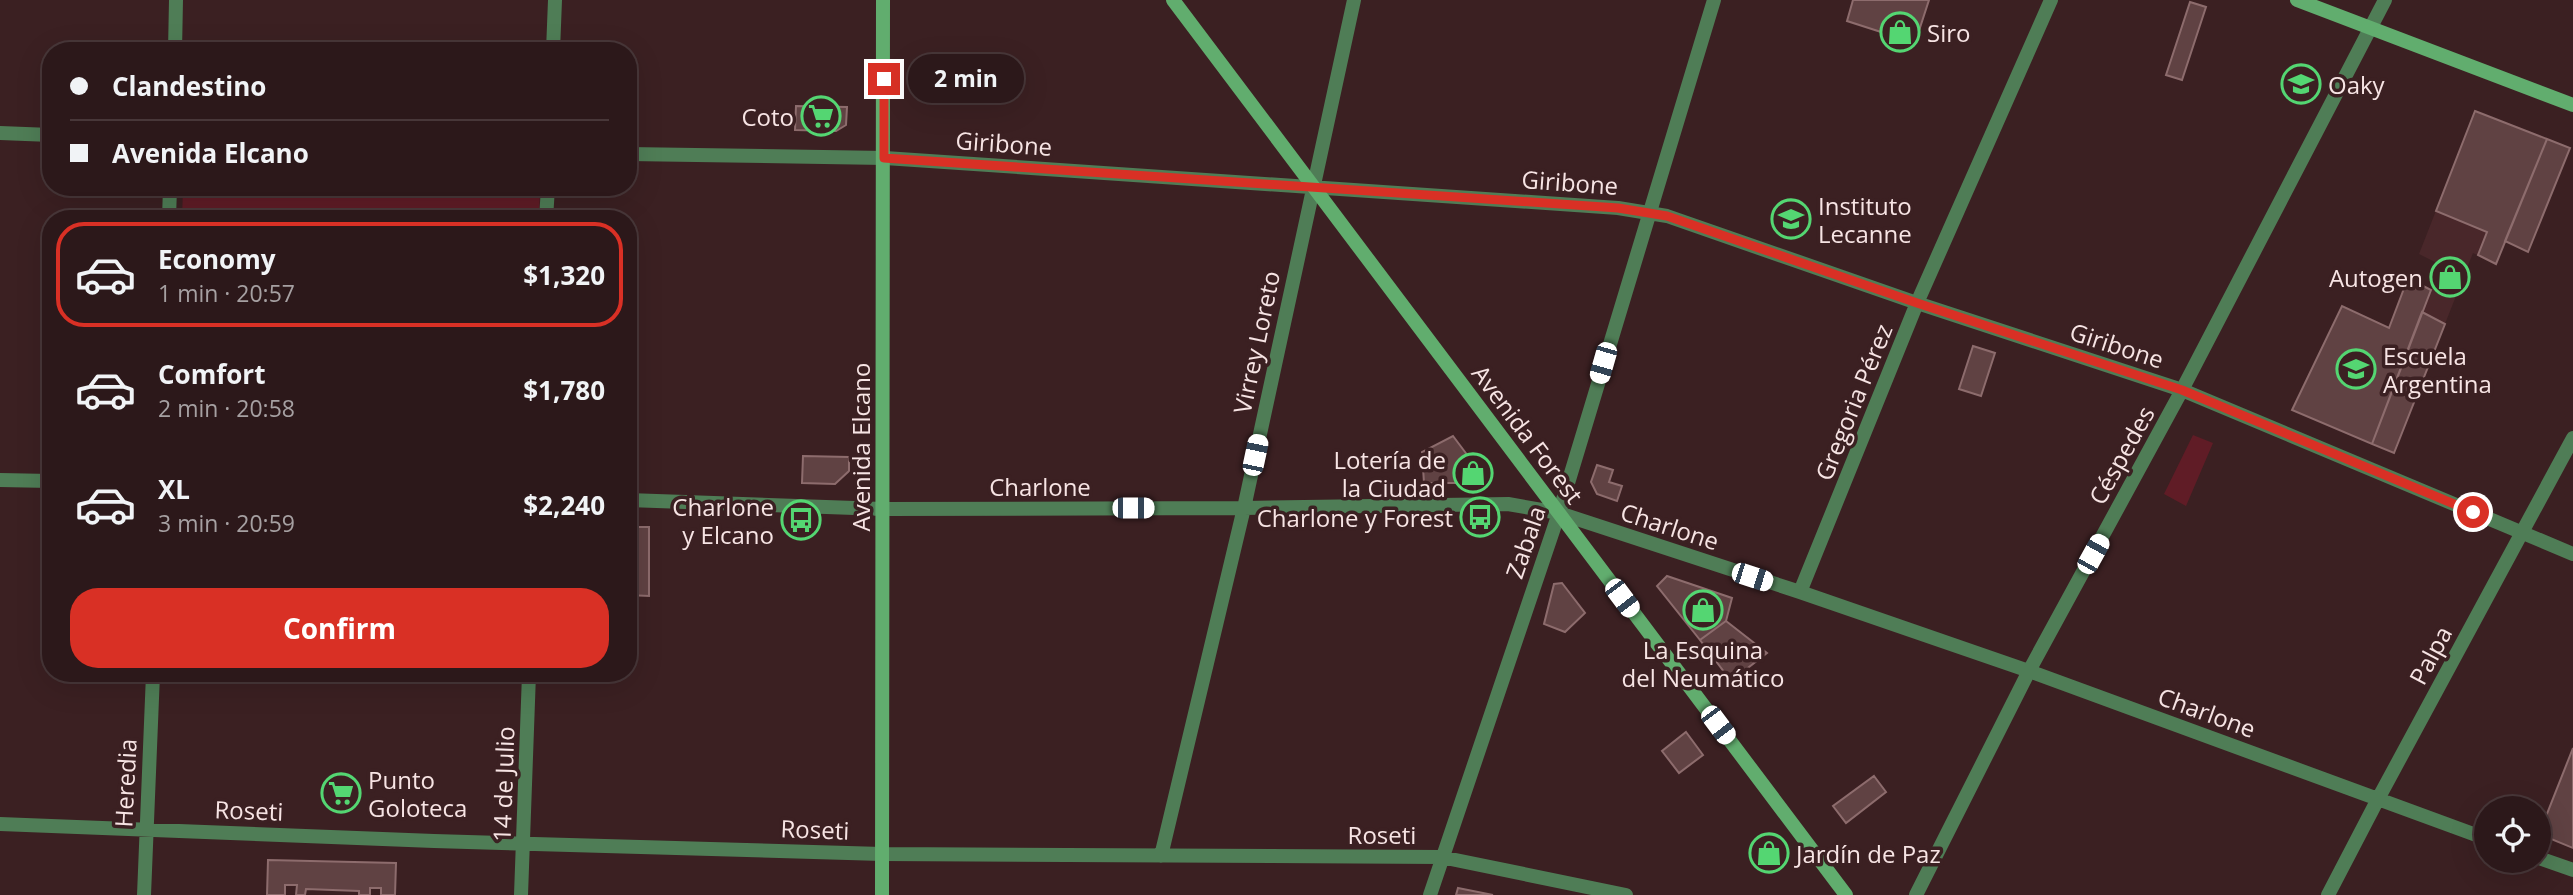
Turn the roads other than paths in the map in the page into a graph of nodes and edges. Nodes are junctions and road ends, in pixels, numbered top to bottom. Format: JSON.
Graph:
{"nodes":[{"id":1,"x":176,"y":0,"type":"edge"},
{"id":2,"x":555,"y":0,"type":"edge"},
{"id":3,"x":883,"y":0,"type":"edge"},
{"id":4,"x":1173,"y":0,"type":"edge"},
{"id":5,"x":1354,"y":0,"type":"edge"},
{"id":6,"x":1714,"y":0,"type":"edge"},
{"id":7,"x":2051,"y":0,"type":"edge"},
{"id":8,"x":2297,"y":0,"type":"edge"},
{"id":9,"x":2385,"y":0,"type":"edge"},
{"id":10,"x":2373,"y":27,"type":"junction"},
{"id":11,"x":174,"y":42,"type":"edge"},
{"id":12,"x":554,"y":42,"type":"edge"},
{"id":13,"x":2573,"y":105,"type":"edge"},
{"id":14,"x":0,"y":133,"type":"edge"},
{"id":15,"x":42,"y":135,"type":"edge"},
{"id":16,"x":637,"y":154,"type":"edge"},
{"id":17,"x":884,"y":158,"type":"junction"},
{"id":18,"x":1313,"y":187,"type":"junction"},
{"id":19,"x":1648,"y":213,"type":"junction"},
{"id":20,"x":1917,"y":303,"type":"junction"},
{"id":21,"x":2182,"y":390,"type":"junction"},
{"id":22,"x":2573,"y":438,"type":"edge"},
{"id":23,"x":0,"y":480,"type":"edge"},
{"id":24,"x":42,"y":481,"type":"edge"},
{"id":25,"x":637,"y":500,"type":"edge"},
{"id":26,"x":1244,"y":508,"type":"junction"},
{"id":27,"x":883,"y":509,"type":"junction"},
{"id":28,"x":1559,"y":513,"type":"junction"},
{"id":29,"x":2522,"y":532,"type":"junction"},
{"id":30,"x":2573,"y":554,"type":"edge"},
{"id":31,"x":1800,"y":593,"type":"junction"},
{"id":32,"x":2029,"y":671,"type":"junction"},
{"id":33,"x":153,"y":682,"type":"edge"},
{"id":34,"x":529,"y":682,"type":"edge"},
{"id":35,"x":2378,"y":799,"type":"junction"},
{"id":36,"x":0,"y":824,"type":"edge"},
{"id":37,"x":146,"y":829,"type":"junction"},
{"id":38,"x":2474,"y":834,"type":"edge"},
{"id":39,"x":523,"y":843,"type":"junction"},
{"id":40,"x":882,"y":854,"type":"junction"},
{"id":41,"x":1161,"y":856,"type":"junction"},
{"id":42,"x":1441,"y":857,"type":"junction"},
{"id":43,"x":2551,"y":862,"type":"edge"},
{"id":44,"x":2573,"y":870,"type":"edge"},
{"id":45,"x":144,"y":895,"type":"edge"},
{"id":46,"x":522,"y":895,"type":"edge"},
{"id":47,"x":882,"y":895,"type":"edge"},
{"id":48,"x":1430,"y":895,"type":"edge"},
{"id":49,"x":1626,"y":895,"type":"edge"},
{"id":50,"x":1846,"y":895,"type":"edge"},
{"id":51,"x":1916,"y":895,"type":"edge"},
{"id":52,"x":2328,"y":895,"type":"edge"}],
"edges":[{"from":1,"to":11,"type":"street"},
{"from":2,"to":12,"type":"street"},
{"from":3,"to":17,"type":"main road","name":"Avenida Elcano"},
{"from":4,"to":18,"type":"main road","name":"Avenida Forest"},
{"from":5,"to":18,"type":"street","name":"Virrey Loreto"},
{"from":6,"to":19,"type":"street","name":"Zabala"},
{"from":7,"to":20,"type":"street","name":"Gregoria Pérez"},
{"from":8,"to":10,"type":"main road"},
{"from":9,"to":10,"type":"street","name":"Céspedes"},
{"from":10,"to":13,"type":"main road"},
{"from":10,"to":21,"type":"street","name":"Céspedes"},
{"from":14,"to":15,"type":"street"},
{"from":16,"to":17,"type":"street","name":"Giribone"},
{"from":17,"to":18,"type":"street","name":"Giribone"},
{"from":17,"to":27,"type":"main road","name":"Avenida Elcano"},
{"from":18,"to":19,"type":"street","name":"Giribone"},
{"from":18,"to":26,"type":"street","name":"Virrey Loreto"},
{"from":18,"to":28,"type":"main road","name":"Avenida Forest"},
{"from":19,"to":20,"type":"street","name":"Giribone"},
{"from":19,"to":28,"type":"street","name":"Zabala"},
{"from":20,"to":21,"type":"street","name":"Giribone"},
{"from":20,"to":31,"type":"street","name":"Gregoria Pérez"},
{"from":21,"to":29,"type":"street","name":"Giribone"},
{"from":21,"to":32,"type":"street","name":"Céspedes"},
{"from":22,"to":29,"type":"street","name":"Palpa"},
{"from":23,"to":24,"type":"street"},
{"from":25,"to":27,"type":"street","name":"Charlone"},
{"from":26,"to":27,"type":"street","name":"Charlone"},
{"from":26,"to":28,"type":"street","name":"Charlone"},
{"from":26,"to":41,"type":"street","name":"Virrey Loreto"},
{"from":27,"to":40,"type":"main road","name":"Avenida Elcano"},
{"from":28,"to":31,"type":"street","name":"Charlone"},
{"from":28,"to":42,"type":"street","name":"Zabala"},
{"from":28,"to":50,"type":"main road","name":"Avenida Forest"},
{"from":29,"to":30,"type":"street","name":"Giribone"},
{"from":29,"to":35,"type":"street","name":"Palpa"},
{"from":31,"to":32,"type":"street","name":"Charlone"},
{"from":32,"to":35,"type":"street","name":"Charlone"},
{"from":32,"to":51,"type":"street","name":"Céspedes"},
{"from":33,"to":37,"type":"street","name":"Heredia"},
{"from":34,"to":39,"type":"street","name":"14 de Julio"},
{"from":35,"to":38,"type":"street","name":"Charlone"},
{"from":35,"to":52,"type":"street","name":"Palpa"},
{"from":36,"to":37,"type":"street","name":"Roseti"},
{"from":37,"to":39,"type":"street","name":"Roseti"},
{"from":37,"to":45,"type":"street","name":"Heredia"},
{"from":39,"to":40,"type":"street","name":"Roseti"},
{"from":39,"to":46,"type":"street","name":"14 de Julio"},
{"from":40,"to":41,"type":"street","name":"Roseti"},
{"from":40,"to":47,"type":"main road","name":"Avenida Elcano"},
{"from":41,"to":42,"type":"street","name":"Roseti"},
{"from":42,"to":48,"type":"street","name":"Zabala"},
{"from":42,"to":49,"type":"street","name":"Roseti"},
{"from":43,"to":44,"type":"street"}]}
